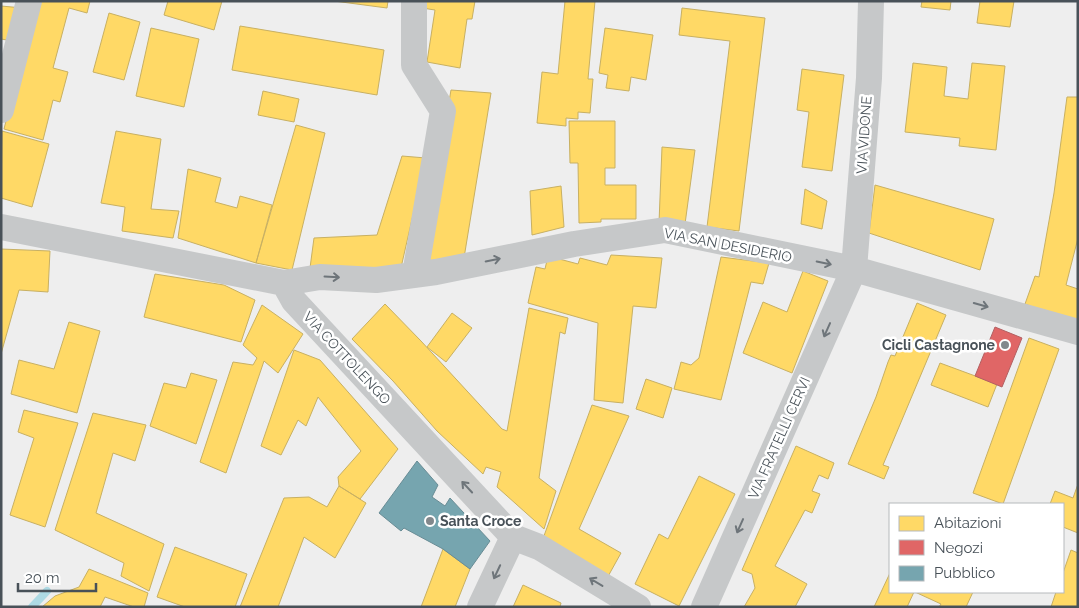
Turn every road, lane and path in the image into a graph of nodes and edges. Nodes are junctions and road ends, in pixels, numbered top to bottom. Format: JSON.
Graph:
{"nodes":[{"id":1,"x":29,"y":1,"type":"edge"},
{"id":2,"x":414,"y":1,"type":"edge"},
{"id":3,"x":871,"y":1,"type":"edge"},
{"id":4,"x":1,"y":110,"type":"edge"},
{"id":5,"x":1,"y":227,"type":"edge"},
{"id":6,"x":854,"y":269,"type":"junction"},
{"id":7,"x":415,"y":274,"type":"junction"},
{"id":8,"x":284,"y":283,"type":"junction"},
{"id":9,"x":1078,"y":332,"type":"edge"},
{"id":10,"x":513,"y":537,"type":"junction"},
{"id":11,"x":480,"y":607,"type":"edge"},
{"id":12,"x":638,"y":607,"type":"edge"},
{"id":13,"x":704,"y":607,"type":"edge"}],
"edges":[{"from":1,"to":4,"type":"street"},
{"from":2,"to":7,"type":"street"},
{"from":3,"to":6,"type":"street","name":"VIA VIDONE"},
{"from":5,"to":8,"type":"street"},
{"from":7,"to":6,"type":"street","name":"VIA SAN DESIDERIO","one_way":true},
{"from":6,"to":9,"type":"street","name":"VIA SAN DESIDERIO","one_way":true},
{"from":6,"to":13,"type":"street","name":"VIA FRATELLI CERVI","one_way":true},
{"from":8,"to":7,"type":"street","name":"VIA SAN DESIDERIO","one_way":true},
{"from":10,"to":8,"type":"street","name":"VIA COTTOLENGO","one_way":true},
{"from":10,"to":11,"type":"street","one_way":true},
{"from":12,"to":10,"type":"street","name":"VIA COTTOLENGO","one_way":true}]}
